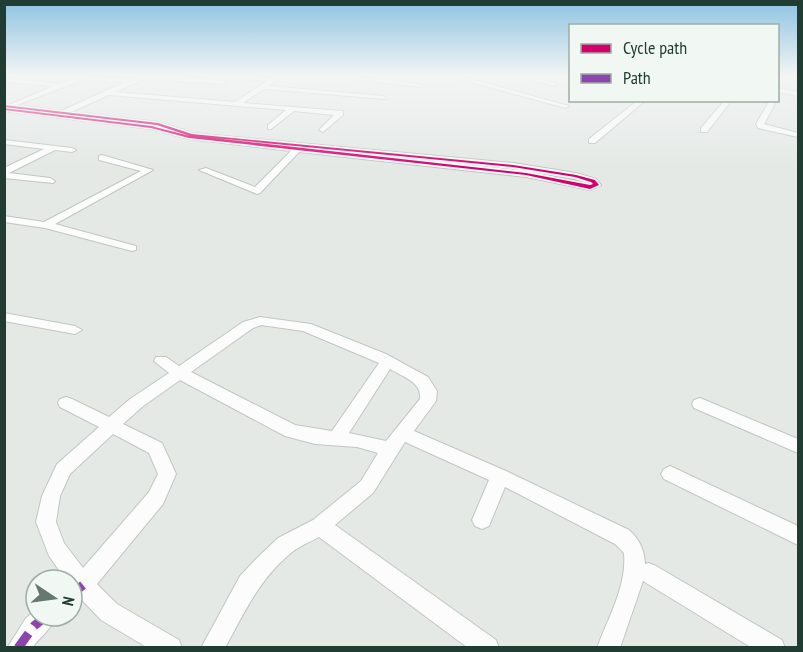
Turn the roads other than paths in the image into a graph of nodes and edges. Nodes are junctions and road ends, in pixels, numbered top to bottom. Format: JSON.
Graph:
{"nodes":[{"id":1,"x":77,"y":106,"type":"edge"},
{"id":2,"x":269,"y":106,"type":"edge"},
{"id":3,"x":635,"y":106,"type":"edge"},
{"id":4,"x":724,"y":106,"type":"edge"},
{"id":5,"x":770,"y":106,"type":"edge"},
{"id":6,"x":6,"y":107,"type":"edge"},
{"id":7,"x":292,"y":109,"type":"junction"},
{"id":8,"x":61,"y":113,"type":"junction"},
{"id":9,"x":157,"y":126,"type":"junction"},
{"id":10,"x":271,"y":127,"type":"dead end"},
{"id":11,"x":323,"y":130,"type":"dead end"},
{"id":12,"x":704,"y":130,"type":"dead end"},
{"id":13,"x":798,"y":135,"type":"edge"},
{"id":14,"x":592,"y":141,"type":"dead end"},
{"id":15,"x":4,"y":142,"type":"edge"},
{"id":16,"x":52,"y":148,"type":"junction"},
{"id":17,"x":297,"y":149,"type":"junction"},
{"id":18,"x":72,"y":150,"type":"dead end"},
{"id":19,"x":102,"y":158,"type":"dead end"},
{"id":20,"x":203,"y":170,"type":"dead end"},
{"id":21,"x":4,"y":173,"type":"edge"},
{"id":22,"x":50,"y":181,"type":"dead end"},
{"id":23,"x":4,"y":219,"type":"edge"},
{"id":24,"x":46,"y":225,"type":"junction"},
{"id":25,"x":132,"y":248,"type":"dead end"},
{"id":26,"x":4,"y":317,"type":"edge"},
{"id":27,"x":75,"y":330,"type":"dead end"},
{"id":28,"x":161,"y":361,"type":"dead end"},
{"id":29,"x":387,"y":362,"type":"junction"},
{"id":30,"x":180,"y":373,"type":"junction"},
{"id":31,"x":66,"y":403,"type":"dead end"},
{"id":32,"x":700,"y":404,"type":"dead end"},
{"id":33,"x":112,"y":426,"type":"junction"},
{"id":34,"x":402,"y":433,"type":"junction"},
{"id":35,"x":337,"y":437,"type":"junction"},
{"id":36,"x":798,"y":446,"type":"edge"},
{"id":37,"x":390,"y":449,"type":"junction"},
{"id":38,"x":670,"y":474,"type":"dead end"},
{"id":39,"x":500,"y":476,"type":"junction"},
{"id":40,"x":482,"y":520,"type":"dead end"},
{"id":41,"x":320,"y":526,"type":"junction"},
{"id":42,"x":798,"y":536,"type":"edge"},
{"id":43,"x":66,"y":568,"type":"edge"},
{"id":44,"x":649,"y":573,"type":"dead end"},
{"id":45,"x":84,"y":582,"type":"edge"},
{"id":46,"x":84,"y":595,"type":"edge"},
{"id":47,"x":33,"y":628,"type":"edge"},
{"id":48,"x":18,"y":648,"type":"edge"},
{"id":49,"x":171,"y":648,"type":"edge"},
{"id":50,"x":212,"y":648,"type":"edge"},
{"id":51,"x":488,"y":648,"type":"edge"},
{"id":52,"x":608,"y":648,"type":"edge"},
{"id":53,"x":774,"y":648,"type":"edge"}],
"edges":[{"from":1,"to":8,"type":"street"},
{"from":2,"to":7,"type":"street"},
{"from":3,"to":14,"type":"street"},
{"from":4,"to":12,"type":"street"},
{"from":5,"to":13,"type":"street"},
{"from":6,"to":8,"type":"street"},
{"from":7,"to":10,"type":"street"},
{"from":7,"to":11,"type":"street"},
{"from":8,"to":9,"type":"street"},
{"from":9,"to":17,"type":"street"},
{"from":9,"to":17,"type":"street"},
{"from":15,"to":16,"type":"street"},
{"from":16,"to":18,"type":"street"},
{"from":16,"to":21,"type":"street"},
{"from":17,"to":20,"type":"street"},
{"from":19,"to":24,"type":"street"},
{"from":21,"to":22,"type":"street"},
{"from":23,"to":24,"type":"street"},
{"from":24,"to":25,"type":"street"},
{"from":26,"to":27,"type":"street"},
{"from":28,"to":30,"type":"street"},
{"from":29,"to":30,"type":"street"},
{"from":29,"to":34,"type":"street"},
{"from":29,"to":35,"type":"street"},
{"from":30,"to":33,"type":"street"},
{"from":30,"to":35,"type":"street"},
{"from":31,"to":33,"type":"street"},
{"from":32,"to":36,"type":"street"},
{"from":33,"to":43,"type":"street"},
{"from":33,"to":45,"type":"street"},
{"from":34,"to":37,"type":"street"},
{"from":34,"to":39,"type":"street"},
{"from":35,"to":37,"type":"street"},
{"from":37,"to":41,"type":"street"},
{"from":38,"to":42,"type":"street"},
{"from":39,"to":40,"type":"street"},
{"from":39,"to":52,"type":"street"},
{"from":41,"to":50,"type":"street"},
{"from":41,"to":51,"type":"street"},
{"from":44,"to":53,"type":"street"},
{"from":46,"to":49,"type":"street"},
{"from":47,"to":48,"type":"street"}]}
